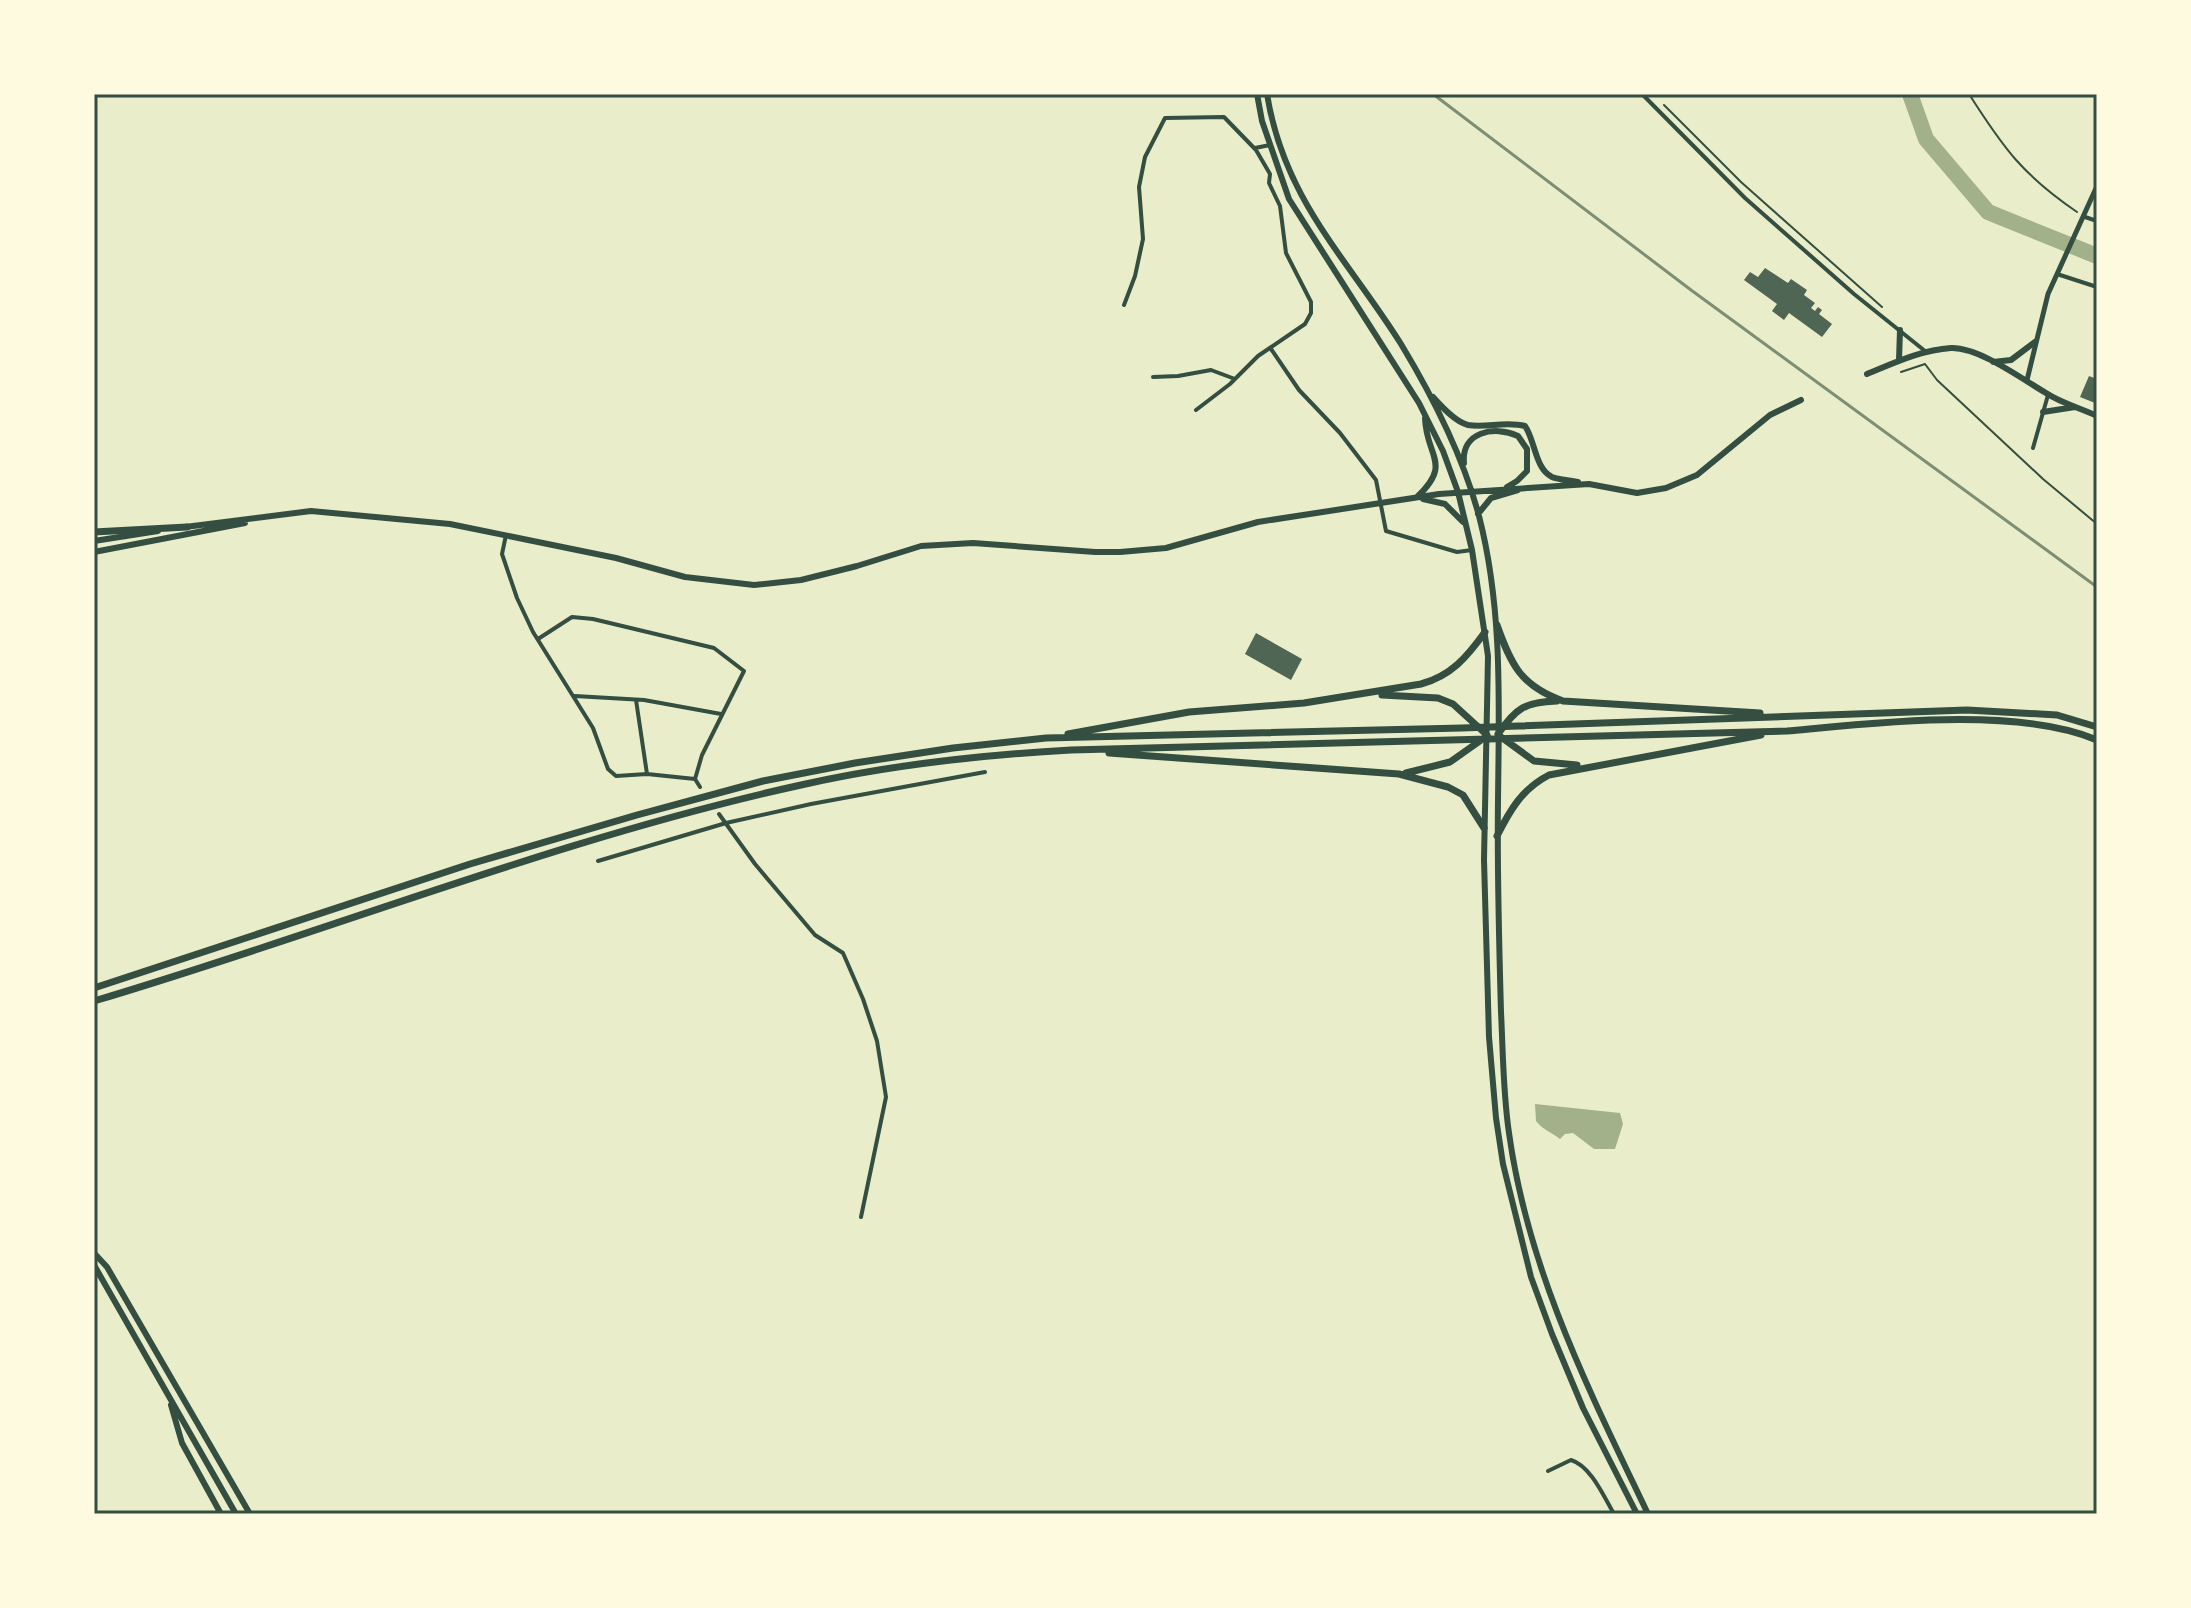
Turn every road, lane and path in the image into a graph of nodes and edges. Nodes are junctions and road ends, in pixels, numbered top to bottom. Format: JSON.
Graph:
{"nodes":[{"id":1,"x":1257,"y":94,"type":"edge"},
{"id":2,"x":1267,"y":94,"type":"edge"},
{"id":3,"x":1642,"y":94,"type":"edge"},
{"id":4,"x":1969,"y":94,"type":"edge"},
{"id":5,"x":1660,"y":101,"type":"dead end"},
{"id":6,"x":1270,"y":145,"type":"junction"},
{"id":7,"x":1255,"y":148,"type":"junction"},
{"id":8,"x":2097,"y":186,"type":"edge"},
{"id":9,"x":2085,"y":217,"type":"junction"},
{"id":10,"x":2097,"y":221,"type":"edge"},
{"id":11,"x":2058,"y":272,"type":"junction"},
{"id":12,"x":2097,"y":287,"type":"edge"},
{"id":13,"x":1124,"y":305,"type":"dead end"},
{"id":14,"x":1883,"y":308,"type":"dead end"},
{"id":15,"x":1900,"y":330,"type":"junction"},
{"id":16,"x":2035,"y":342,"type":"junction"},
{"id":17,"x":1271,"y":349,"type":"junction"},
{"id":18,"x":1927,"y":353,"type":"junction"},
{"id":19,"x":1899,"y":360,"type":"junction"},
{"id":20,"x":1992,"y":362,"type":"junction"},
{"id":21,"x":1901,"y":372,"type":"dead end"},
{"id":22,"x":1867,"y":374,"type":"dead end"},
{"id":23,"x":1153,"y":377,"type":"dead end"},
{"id":24,"x":1235,"y":379,"type":"junction"},
{"id":25,"x":2027,"y":380,"type":"junction"},
{"id":26,"x":1429,"y":393,"type":"junction"},
{"id":27,"x":2048,"y":395,"type":"junction"},
{"id":28,"x":1801,"y":400,"type":"dead end"},
{"id":29,"x":2076,"y":406,"type":"junction"},
{"id":30,"x":1196,"y":410,"type":"dead end"},
{"id":31,"x":2043,"y":412,"type":"junction"},
{"id":32,"x":1424,"y":414,"type":"junction"},
{"id":33,"x":2097,"y":416,"type":"edge"},
{"id":34,"x":2033,"y":448,"type":"dead end"},
{"id":35,"x":1465,"y":472,"type":"junction"},
{"id":36,"x":1589,"y":484,"type":"junction"},
{"id":37,"x":1530,"y":487,"type":"junction"},
{"id":38,"x":1504,"y":489,"type":"junction"},
{"id":39,"x":1471,"y":491,"type":"junction"},
{"id":40,"x":1458,"y":492,"type":"junction"},
{"id":41,"x":1417,"y":497,"type":"junction"},
{"id":42,"x":1379,"y":504,"type":"junction"},
{"id":43,"x":288,"y":513,"type":"junction"},
{"id":44,"x":1478,"y":514,"type":"junction"},
{"id":45,"x":2097,"y":524,"type":"edge"},
{"id":46,"x":1466,"y":525,"type":"junction"},
{"id":47,"x":187,"y":527,"type":"junction"},
{"id":48,"x":94,"y":532,"type":"edge"},
{"id":49,"x":506,"y":535,"type":"junction"},
{"id":50,"x":94,"y":541,"type":"edge"},
{"id":51,"x":1472,"y":550,"type":"junction"},
{"id":52,"x":94,"y":552,"type":"edge"},
{"id":53,"x":1497,"y":625,"type":"junction"},
{"id":54,"x":1485,"y":632,"type":"junction"},
{"id":55,"x":538,"y":639,"type":"junction"},
{"id":56,"x":575,"y":696,"type":"junction"},
{"id":57,"x":1352,"y":696,"type":"junction"},
{"id":58,"x":636,"y":700,"type":"junction"},
{"id":59,"x":1563,"y":701,"type":"junction"},
{"id":60,"x":721,"y":714,"type":"junction"},
{"id":61,"x":1786,"y":715,"type":"junction"},
{"id":62,"x":2097,"y":727,"type":"edge"},
{"id":63,"x":1787,"y":731,"type":"junction"},
{"id":64,"x":1498,"y":734,"type":"junction"},
{"id":65,"x":1487,"y":735,"type":"junction"},
{"id":66,"x":1046,"y":738,"type":"junction"},
{"id":67,"x":2097,"y":740,"type":"edge"},
{"id":68,"x":1071,"y":750,"type":"junction"},
{"id":69,"x":1588,"y":766,"type":"junction"},
{"id":70,"x":985,"y":772,"type":"dead end"},
{"id":71,"x":647,"y":774,"type":"junction"},
{"id":72,"x":1399,"y":774,"type":"junction"},
{"id":73,"x":695,"y":779,"type":"junction"},
{"id":74,"x":700,"y":787,"type":"dead end"},
{"id":75,"x":719,"y":814,"type":"dead end"},
{"id":76,"x":726,"y":823,"type":"junction"},
{"id":77,"x":1484,"y":828,"type":"junction"},
{"id":78,"x":1497,"y":836,"type":"junction"},
{"id":79,"x":598,"y":861,"type":"dead end"},
{"id":80,"x":94,"y":988,"type":"edge"},
{"id":81,"x":94,"y":1003,"type":"edge"},
{"id":82,"x":861,"y":1217,"type":"dead end"},
{"id":83,"x":94,"y":1253,"type":"edge"},
{"id":84,"x":94,"y":1265,"type":"edge"},
{"id":85,"x":169,"y":1397,"type":"junction"},
{"id":86,"x":1548,"y":1471,"type":"dead end"},
{"id":87,"x":221,"y":1514,"type":"edge"},
{"id":88,"x":236,"y":1514,"type":"edge"},
{"id":89,"x":250,"y":1514,"type":"edge"},
{"id":90,"x":1614,"y":1514,"type":"edge"},
{"id":91,"x":1637,"y":1514,"type":"edge"},
{"id":92,"x":1648,"y":1514,"type":"edge"}],
"edges":[{"from":1,"to":6,"type":"main road"},
{"from":2,"to":26,"type":"main road"},
{"from":3,"to":15,"type":"street"},
{"from":4,"to":9,"type":"path"},
{"from":5,"to":14,"type":"path"},
{"from":6,"to":7,"type":"street"},
{"from":6,"to":32,"type":"main road"},
{"from":7,"to":13,"type":"street"},
{"from":7,"to":17,"type":"street"},
{"from":8,"to":9,"type":"street"},
{"from":9,"to":10,"type":"street"},
{"from":9,"to":11,"type":"street"},
{"from":11,"to":12,"type":"street"},
{"from":11,"to":16,"type":"street"},
{"from":15,"to":18,"type":"street"},
{"from":15,"to":19,"type":"main road"},
{"from":16,"to":20,"type":"main road"},
{"from":16,"to":25,"type":"street"},
{"from":17,"to":24,"type":"street"},
{"from":17,"to":42,"type":"street"},
{"from":18,"to":19,"type":"main road"},
{"from":18,"to":20,"type":"main road"},
{"from":19,"to":22,"type":"main road"},
{"from":20,"to":25,"type":"main road"},
{"from":21,"to":45,"type":"path"},
{"from":23,"to":24,"type":"street"},
{"from":24,"to":30,"type":"street"},
{"from":25,"to":27,"type":"main road"},
{"from":26,"to":35,"type":"main road"},
{"from":26,"to":36,"type":"main road"},
{"from":27,"to":29,"type":"main road"},
{"from":27,"to":31,"type":"street"},
{"from":28,"to":36,"type":"main road"},
{"from":29,"to":31,"type":"main road"},
{"from":29,"to":33,"type":"main road"},
{"from":31,"to":34,"type":"street"},
{"from":32,"to":40,"type":"main road"},
{"from":32,"to":41,"type":"main road"},
{"from":35,"to":38,"type":"main road"},
{"from":35,"to":39,"type":"main road"},
{"from":36,"to":37,"type":"main road"},
{"from":37,"to":38,"type":"main road"},
{"from":37,"to":44,"type":"main road"},
{"from":38,"to":39,"type":"main road"},
{"from":39,"to":40,"type":"main road"},
{"from":39,"to":44,"type":"main road"},
{"from":40,"to":41,"type":"main road"},
{"from":40,"to":46,"type":"main road"},
{"from":41,"to":42,"type":"main road"},
{"from":41,"to":46,"type":"main road"},
{"from":42,"to":49,"type":"main road"},
{"from":42,"to":51,"type":"street"},
{"from":43,"to":47,"type":"main road"},
{"from":43,"to":49,"type":"main road"},
{"from":43,"to":52,"type":"main road"},
{"from":44,"to":53,"type":"main road"},
{"from":46,"to":51,"type":"main road"},
{"from":47,"to":48,"type":"highway"},
{"from":47,"to":50,"type":"main road"},
{"from":49,"to":55,"type":"street"},
{"from":51,"to":54,"type":"main road"},
{"from":53,"to":59,"type":"highway"},
{"from":53,"to":64,"type":"main road"},
{"from":54,"to":57,"type":"highway"},
{"from":54,"to":65,"type":"main road"},
{"from":55,"to":56,"type":"street"},
{"from":55,"to":60,"type":"street"},
{"from":56,"to":58,"type":"street"},
{"from":56,"to":71,"type":"street"},
{"from":57,"to":65,"type":"highway"},
{"from":57,"to":66,"type":"highway"},
{"from":58,"to":60,"type":"street"},
{"from":58,"to":71,"type":"street"},
{"from":59,"to":61,"type":"highway"},
{"from":59,"to":64,"type":"highway"},
{"from":60,"to":73,"type":"street"},
{"from":61,"to":62,"type":"highway"},
{"from":61,"to":66,"type":"highway"},
{"from":63,"to":67,"type":"highway"},
{"from":63,"to":68,"type":"highway"},
{"from":63,"to":69,"type":"highway"},
{"from":64,"to":65,"type":"highway"},
{"from":64,"to":69,"type":"highway"},
{"from":64,"to":78,"type":"main road"},
{"from":65,"to":72,"type":"highway"},
{"from":65,"to":77,"type":"main road"},
{"from":66,"to":80,"type":"highway"},
{"from":68,"to":72,"type":"highway"},
{"from":68,"to":81,"type":"highway"},
{"from":69,"to":78,"type":"highway"},
{"from":70,"to":76,"type":"street"},
{"from":71,"to":73,"type":"street"},
{"from":72,"to":77,"type":"highway"},
{"from":73,"to":74,"type":"street"},
{"from":75,"to":76,"type":"street"},
{"from":76,"to":79,"type":"street"},
{"from":76,"to":82,"type":"street"},
{"from":77,"to":91,"type":"main road"},
{"from":78,"to":92,"type":"main road"},
{"from":83,"to":89,"type":"main road"},
{"from":84,"to":85,"type":"main road"},
{"from":85,"to":87,"type":"main road"},
{"from":85,"to":88,"type":"main road"},
{"from":86,"to":90,"type":"street"}]}
